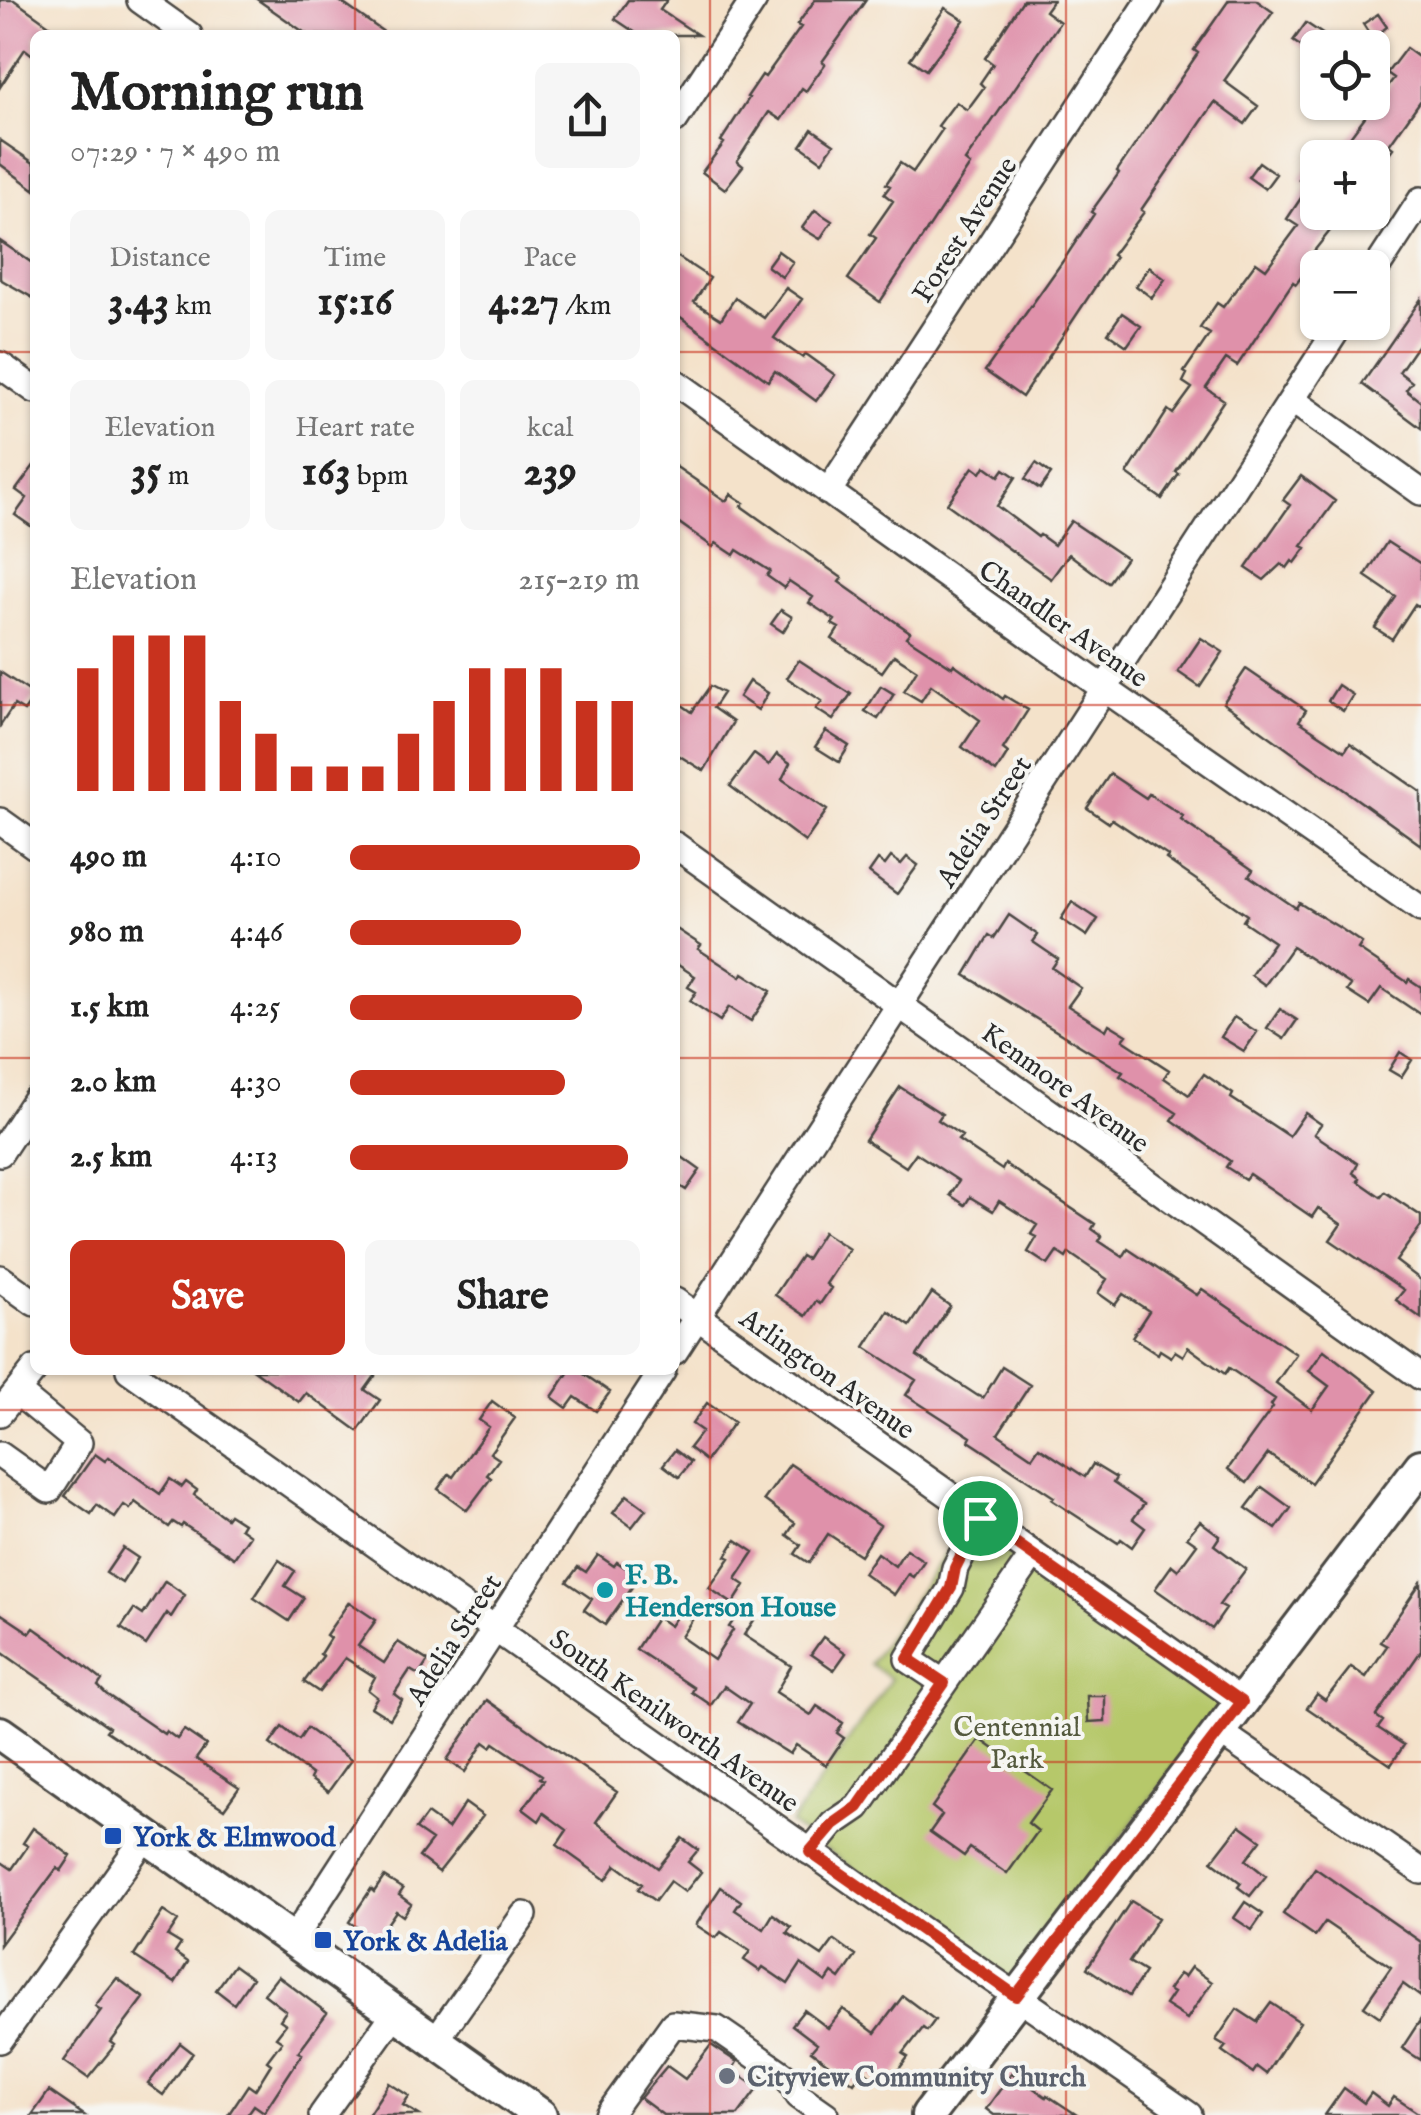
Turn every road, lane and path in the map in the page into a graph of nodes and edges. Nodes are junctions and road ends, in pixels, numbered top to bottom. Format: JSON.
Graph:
{"nodes":[{"id":1,"x":140,"y":0,"type":"edge"},
{"id":2,"x":754,"y":0,"type":"edge"},
{"id":3,"x":1150,"y":0,"type":"edge"},
{"id":4,"x":181,"y":30,"type":"edge"},
{"id":5,"x":680,"y":112,"type":"edge"},
{"id":6,"x":1421,"y":200,"type":"edge"},
{"id":7,"x":1388,"y":250,"type":"edge"},
{"id":8,"x":1330,"y":340,"type":"edge"},
{"id":9,"x":0,"y":366,"type":"edge"},
{"id":10,"x":680,"y":386,"type":"edge"},
{"id":11,"x":30,"y":387,"type":"edge"},
{"id":12,"x":1292,"y":400,"type":"junction"},
{"id":13,"x":828,"y":492,"type":"junction"},
{"id":14,"x":1421,"y":492,"type":"edge"},
{"id":15,"x":1104,"y":689,"type":"junction"},
{"id":16,"x":0,"y":821,"type":"edge"},
{"id":17,"x":30,"y":842,"type":"edge"},
{"id":18,"x":680,"y":850,"type":"edge"},
{"id":19,"x":1421,"y":909,"type":"edge"},
{"id":20,"x":899,"y":1005,"type":"junction"},
{"id":21,"x":30,"y":1108,"type":"edge"},
{"id":22,"x":0,"y":1153,"type":"edge"},
{"id":23,"x":0,"y":1278,"type":"edge"},
{"id":24,"x":30,"y":1299,"type":"edge"},
{"id":25,"x":680,"y":1304,"type":"edge"},
{"id":26,"x":698,"y":1317,"type":"junction"},
{"id":27,"x":680,"y":1344,"type":"edge"},
{"id":28,"x":31,"y":1375,"type":"edge"},
{"id":29,"x":136,"y":1375,"type":"edge"},
{"id":30,"x":660,"y":1375,"type":"edge"},
{"id":31,"x":1421,"y":1377,"type":"edge"},
{"id":32,"x":17,"y":1392,"type":"junction"},
{"id":33,"x":0,"y":1413,"type":"edge"},
{"id":34,"x":0,"y":1455,"type":"edge"},
{"id":35,"x":1421,"y":1466,"type":"edge"},
{"id":36,"x":980,"y":1518,"type":"junction"},
{"id":37,"x":1034,"y":1555,"type":"junction"},
{"id":38,"x":494,"y":1630,"type":"junction"},
{"id":39,"x":944,"y":1683,"type":"junction"},
{"id":40,"x":1242,"y":1702,"type":"junction"},
{"id":41,"x":1218,"y":1731,"type":"junction"},
{"id":42,"x":0,"y":1733,"type":"edge"},
{"id":43,"x":146,"y":1836,"type":"junction"},
{"id":44,"x":810,"y":1852,"type":"junction"},
{"id":45,"x":1421,"y":1871,"type":"edge"},
{"id":46,"x":524,"y":1914,"type":"dead end"},
{"id":47,"x":293,"y":1940,"type":"junction"},
{"id":48,"x":1016,"y":1996,"type":"junction"},
{"id":49,"x":395,"y":2013,"type":"junction"},
{"id":50,"x":0,"y":2040,"type":"edge"},
{"id":51,"x":435,"y":2041,"type":"junction"},
{"id":52,"x":322,"y":2115,"type":"edge"},
{"id":53,"x":540,"y":2115,"type":"edge"},
{"id":54,"x":608,"y":2115,"type":"edge"},
{"id":55,"x":826,"y":2115,"type":"edge"},
{"id":56,"x":928,"y":2115,"type":"edge"},
{"id":57,"x":1190,"y":2115,"type":"edge"}],
"edges":[{"from":1,"to":4,"type":"street"},
{"from":2,"to":5,"type":"street"},
{"from":3,"to":13,"type":"street","name":"Forest Avenue"},
{"from":6,"to":7,"type":"street"},
{"from":8,"to":12,"type":"street","name":"Adelia Street"},
{"from":9,"to":11,"type":"street"},
{"from":10,"to":13,"type":"street","name":"Chandler Avenue"},
{"from":12,"to":14,"type":"street"},
{"from":12,"to":15,"type":"street","name":"Adelia Street"},
{"from":13,"to":15,"type":"street","name":"Chandler Avenue"},
{"from":15,"to":19,"type":"street","name":"Chandler Avenue"},
{"from":15,"to":20,"type":"street","name":"Adelia Street"},
{"from":16,"to":17,"type":"street"},
{"from":18,"to":20,"type":"street","name":"Kenmore Avenue"},
{"from":20,"to":26,"type":"street","name":"Adelia Street"},
{"from":20,"to":31,"type":"street","name":"Kenmore Avenue"},
{"from":21,"to":22,"type":"street"},
{"from":23,"to":24,"type":"street"},
{"from":25,"to":26,"type":"street","name":"Arlington Avenue"},
{"from":26,"to":27,"type":"street","name":"Adelia Street"},
{"from":26,"to":36,"type":"street","name":"Arlington Avenue"},
{"from":28,"to":32,"type":"street"},
{"from":29,"to":38,"type":"street","name":"South Kenilworth Avenue"},
{"from":30,"to":38,"type":"street","name":"Adelia Street"},
{"from":32,"to":33,"type":"street"},
{"from":32,"to":34,"type":"street"},
{"from":35,"to":40,"type":"main road"},
{"from":36,"to":37,"type":"street","name":"Arlington Avenue"},
{"from":36,"to":39,"type":"street"},
{"from":37,"to":39,"type":"street"},
{"from":37,"to":40,"type":"street","name":"Arlington Avenue"},
{"from":38,"to":44,"type":"street","name":"South Kenilworth Avenue"},
{"from":38,"to":47,"type":"street","name":"Adelia Street"},
{"from":39,"to":44,"type":"street"},
{"from":40,"to":41,"type":"main road"},
{"from":41,"to":45,"type":"street"},
{"from":41,"to":48,"type":"main road"},
{"from":42,"to":43,"type":"main road"},
{"from":43,"to":47,"type":"main road"},
{"from":43,"to":50,"type":"street"},
{"from":44,"to":48,"type":"street","name":"South Kenilworth Avenue"},
{"from":46,"to":51,"type":"street"},
{"from":47,"to":49,"type":"main road"},
{"from":48,"to":56,"type":"main road"},
{"from":48,"to":57,"type":"street","name":"South Kenilworth Avenue"},
{"from":49,"to":51,"type":"main road"},
{"from":49,"to":52,"type":"street"},
{"from":51,"to":53,"type":"main road"},
{"from":54,"to":55,"type":"street"}]}
